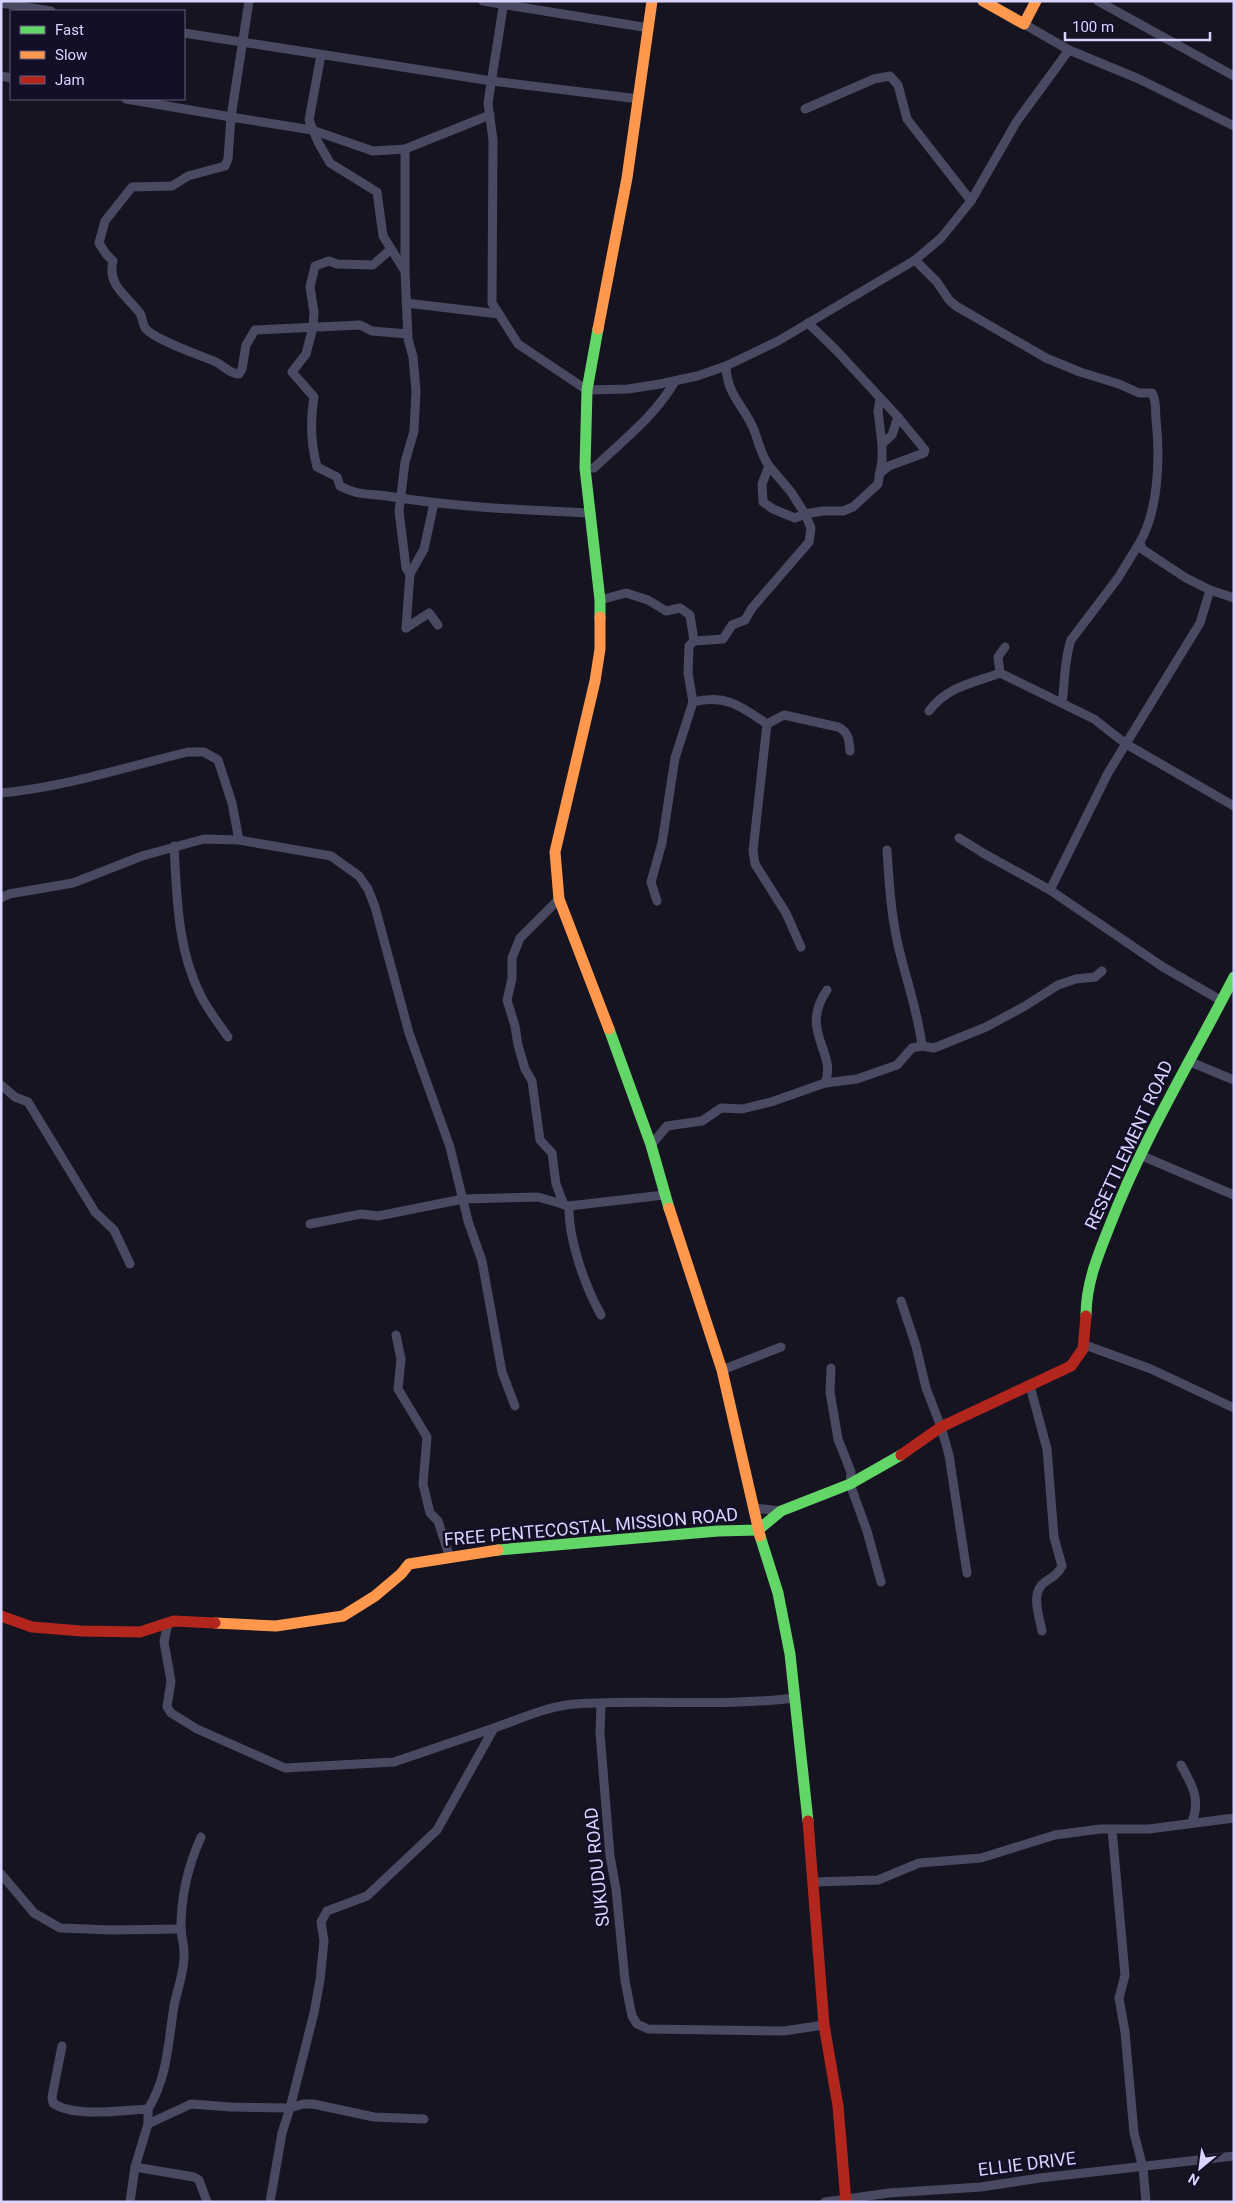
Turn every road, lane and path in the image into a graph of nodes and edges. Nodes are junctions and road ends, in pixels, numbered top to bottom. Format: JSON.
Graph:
{"nodes":[{"id":1,"x":249,"y":1,"type":"edge"},
{"id":2,"x":483,"y":1,"type":"edge"},
{"id":3,"x":652,"y":1,"type":"edge"},
{"id":4,"x":983,"y":1,"type":"edge"},
{"id":5,"x":1036,"y":1,"type":"edge"},
{"id":6,"x":1098,"y":1,"type":"edge"},
{"id":7,"x":1,"y":3,"type":"edge"},
{"id":8,"x":504,"y":3,"type":"edge"},
{"id":9,"x":45,"y":10,"type":"edge"},
{"id":10,"x":1024,"y":24,"type":"junction"},
{"id":11,"x":649,"y":28,"type":"junction"},
{"id":12,"x":185,"y":34,"type":"edge"},
{"id":13,"x":242,"y":43,"type":"junction"},
{"id":14,"x":1069,"y":50,"type":"junction"},
{"id":15,"x":320,"y":55,"type":"junction"},
{"id":16,"x":1234,"y":76,"type":"edge"},
{"id":17,"x":492,"y":81,"type":"junction"},
{"id":18,"x":639,"y":99,"type":"junction"},
{"id":19,"x":132,"y":100,"type":"edge"},
{"id":20,"x":805,"y":109,"type":"dead end"},
{"id":21,"x":490,"y":115,"type":"junction"},
{"id":22,"x":231,"y":117,"type":"junction"},
{"id":23,"x":1234,"y":126,"type":"edge"},
{"id":24,"x":312,"y":130,"type":"junction"},
{"id":25,"x":405,"y":149,"type":"junction"},
{"id":26,"x":971,"y":202,"type":"junction"},
{"id":27,"x":391,"y":249,"type":"junction"},
{"id":28,"x":915,"y":260,"type":"junction"},
{"id":29,"x":406,"y":271,"type":"junction"},
{"id":30,"x":406,"y":303,"type":"junction"},
{"id":31,"x":499,"y":314,"type":"junction"},
{"id":32,"x":808,"y":323,"type":"junction"},
{"id":33,"x":313,"y":327,"type":"junction"},
{"id":34,"x":408,"y":334,"type":"junction"},
{"id":35,"x":726,"y":366,"type":"junction"},
{"id":36,"x":675,"y":381,"type":"junction"},
{"id":37,"x":587,"y":390,"type":"junction"},
{"id":38,"x":880,"y":399,"type":"junction"},
{"id":39,"x":898,"y":418,"type":"junction"},
{"id":40,"x":882,"y":444,"type":"junction"},
{"id":41,"x":769,"y":466,"type":"junction"},
{"id":42,"x":585,"y":468,"type":"junction"},
{"id":43,"x":879,"y":474,"type":"junction"},
{"id":44,"x":400,"y":500,"type":"junction"},
{"id":45,"x":434,"y":503,"type":"junction"},
{"id":46,"x":589,"y":513,"type":"junction"},
{"id":47,"x":805,"y":514,"type":"junction"},
{"id":48,"x":1140,"y":542,"type":"junction"},
{"id":49,"x":410,"y":574,"type":"junction"},
{"id":50,"x":1210,"y":590,"type":"junction"},
{"id":51,"x":1234,"y":598,"type":"edge"},
{"id":52,"x":600,"y":600,"type":"junction"},
{"id":53,"x":438,"y":625,"type":"dead end"},
{"id":54,"x":694,"y":641,"type":"junction"},
{"id":55,"x":1005,"y":647,"type":"dead end"},
{"id":56,"x":1000,"y":674,"type":"junction"},
{"id":57,"x":693,"y":702,"type":"junction"},
{"id":58,"x":1062,"y":703,"type":"junction"},
{"id":59,"x":928,"y":711,"type":"dead end"},
{"id":60,"x":767,"y":724,"type":"junction"},
{"id":61,"x":1126,"y":744,"type":"junction"},
{"id":62,"x":850,"y":751,"type":"dead end"},
{"id":63,"x":1,"y":793,"type":"edge"},
{"id":64,"x":1234,"y":806,"type":"edge"},
{"id":65,"x":959,"y":838,"type":"dead end"},
{"id":66,"x":238,"y":840,"type":"junction"},
{"id":67,"x":174,"y":846,"type":"junction"},
{"id":68,"x":888,"y":850,"type":"dead end"},
{"id":69,"x":1050,"y":890,"type":"junction"},
{"id":70,"x":1,"y":898,"type":"edge"},
{"id":71,"x":559,"y":899,"type":"junction"},
{"id":72,"x":657,"y":901,"type":"dead end"},
{"id":73,"x":801,"y":947,"type":"dead end"},
{"id":74,"x":1102,"y":972,"type":"dead end"},
{"id":75,"x":1234,"y":977,"type":"edge"},
{"id":76,"x":827,"y":990,"type":"dead end"},
{"id":77,"x":1222,"y":1001,"type":"junction"},
{"id":78,"x":228,"y":1037,"type":"dead end"},
{"id":79,"x":922,"y":1046,"type":"junction"},
{"id":80,"x":1188,"y":1060,"type":"junction"},
{"id":81,"x":1234,"y":1080,"type":"edge"},
{"id":82,"x":824,"y":1083,"type":"junction"},
{"id":83,"x":1,"y":1085,"type":"edge"},
{"id":84,"x":651,"y":1145,"type":"junction"},
{"id":85,"x":1140,"y":1155,"type":"junction"},
{"id":86,"x":1234,"y":1194,"type":"edge"},
{"id":87,"x":664,"y":1195,"type":"junction"},
{"id":88,"x":463,"y":1198,"type":"junction"},
{"id":89,"x":567,"y":1206,"type":"junction"},
{"id":90,"x":310,"y":1224,"type":"dead end"},
{"id":91,"x":130,"y":1264,"type":"dead end"},
{"id":92,"x":901,"y":1301,"type":"dead end"},
{"id":93,"x":600,"y":1315,"type":"dead end"},
{"id":94,"x":396,"y":1335,"type":"dead end"},
{"id":95,"x":1085,"y":1345,"type":"junction"},
{"id":96,"x":781,"y":1347,"type":"dead end"},
{"id":97,"x":831,"y":1368,"type":"dead end"},
{"id":98,"x":722,"y":1370,"type":"junction"},
{"id":99,"x":1030,"y":1386,"type":"junction"},
{"id":100,"x":516,"y":1406,"type":"dead end"},
{"id":101,"x":1234,"y":1408,"type":"edge"},
{"id":102,"x":941,"y":1427,"type":"junction"},
{"id":103,"x":850,"y":1484,"type":"junction"},
{"id":104,"x":754,"y":1508,"type":"junction"},
{"id":105,"x":781,"y":1511,"type":"junction"},
{"id":106,"x":758,"y":1530,"type":"junction"},
{"id":107,"x":450,"y":1558,"type":"junction"},
{"id":108,"x":967,"y":1572,"type":"dead end"},
{"id":109,"x":881,"y":1582,"type":"dead end"},
{"id":110,"x":1,"y":1616,"type":"edge"},
{"id":111,"x":168,"y":1623,"type":"junction"},
{"id":112,"x":1042,"y":1631,"type":"dead end"},
{"id":113,"x":794,"y":1698,"type":"junction"},
{"id":114,"x":601,"y":1704,"type":"junction"},
{"id":115,"x":494,"y":1728,"type":"junction"},
{"id":116,"x":1181,"y":1765,"type":"dead end"},
{"id":117,"x":1234,"y":1818,"type":"edge"},
{"id":118,"x":1192,"y":1822,"type":"junction"},
{"id":119,"x":1112,"y":1829,"type":"junction"},
{"id":120,"x":201,"y":1837,"type":"dead end"},
{"id":121,"x":1,"y":1874,"type":"edge"},
{"id":122,"x":814,"y":1882,"type":"junction"},
{"id":123,"x":181,"y":1929,"type":"junction"},
{"id":124,"x":824,"y":2025,"type":"junction"},
{"id":125,"x":62,"y":2046,"type":"dead end"},
{"id":126,"x":290,"y":2108,"type":"junction"},
{"id":127,"x":148,"y":2109,"type":"junction"},
{"id":128,"x":424,"y":2119,"type":"dead end"},
{"id":129,"x":148,"y":2124,"type":"junction"},
{"id":130,"x":1234,"y":2156,"type":"edge"},
{"id":131,"x":135,"y":2167,"type":"junction"},
{"id":132,"x":1143,"y":2168,"type":"junction"},
{"id":133,"x":846,"y":2200,"type":"edge"},
{"id":134,"x":271,"y":2201,"type":"edge"},
{"id":135,"x":130,"y":2202,"type":"edge"},
{"id":136,"x":207,"y":2202,"type":"edge"},
{"id":137,"x":825,"y":2202,"type":"edge"},
{"id":138,"x":1146,"y":2202,"type":"edge"}],
"edges":[{"from":1,"to":13,"type":"street"},
{"from":2,"to":8,"type":"street"},
{"from":3,"to":11,"type":"main road"},
{"from":4,"to":10,"type":"main road"},
{"from":5,"to":10,"type":"main road"},
{"from":6,"to":16,"type":"street"},
{"from":7,"to":9,"type":"street"},
{"from":8,"to":11,"type":"street"},
{"from":8,"to":17,"type":"street"},
{"from":10,"to":14,"type":"street"},
{"from":11,"to":18,"type":"main road"},
{"from":12,"to":13,"type":"street"},
{"from":13,"to":15,"type":"street"},
{"from":13,"to":22,"type":"street"},
{"from":14,"to":23,"type":"street"},
{"from":14,"to":26,"type":"street"},
{"from":15,"to":17,"type":"street"},
{"from":15,"to":24,"type":"street"},
{"from":17,"to":18,"type":"street"},
{"from":17,"to":21,"type":"street"},
{"from":18,"to":37,"type":"main road"},
{"from":19,"to":22,"type":"street"},
{"from":20,"to":26,"type":"street"},
{"from":21,"to":25,"type":"street"},
{"from":21,"to":31,"type":"street"},
{"from":22,"to":24,"type":"street"},
{"from":22,"to":33,"type":"street"},
{"from":24,"to":25,"type":"street"},
{"from":24,"to":27,"type":"street"},
{"from":25,"to":29,"type":"street"},
{"from":26,"to":28,"type":"street"},
{"from":27,"to":29,"type":"street"},
{"from":27,"to":33,"type":"street"},
{"from":28,"to":32,"type":"street"},
{"from":28,"to":48,"type":"street"},
{"from":29,"to":30,"type":"street"},
{"from":30,"to":31,"type":"street"},
{"from":30,"to":34,"type":"street"},
{"from":31,"to":37,"type":"street"},
{"from":32,"to":35,"type":"street"},
{"from":32,"to":38,"type":"street"},
{"from":33,"to":34,"type":"street"},
{"from":33,"to":44,"type":"street"},
{"from":34,"to":44,"type":"street"},
{"from":35,"to":36,"type":"street"},
{"from":35,"to":41,"type":"street"},
{"from":36,"to":37,"type":"street"},
{"from":36,"to":42,"type":"street"},
{"from":37,"to":42,"type":"main road"},
{"from":38,"to":39,"type":"street"},
{"from":38,"to":40,"type":"street"},
{"from":39,"to":40,"type":"street"},
{"from":39,"to":43,"type":"street"},
{"from":40,"to":43,"type":"street"},
{"from":41,"to":47,"type":"street"},
{"from":41,"to":47,"type":"street"},
{"from":42,"to":46,"type":"main road"},
{"from":43,"to":47,"type":"street"},
{"from":44,"to":45,"type":"street"},
{"from":44,"to":49,"type":"street"},
{"from":45,"to":46,"type":"street"},
{"from":45,"to":49,"type":"street"},
{"from":46,"to":52,"type":"main road"},
{"from":47,"to":54,"type":"street"},
{"from":48,"to":50,"type":"street"},
{"from":48,"to":58,"type":"street"},
{"from":49,"to":53,"type":"street"},
{"from":50,"to":51,"type":"street"},
{"from":50,"to":61,"type":"street"},
{"from":52,"to":54,"type":"street"},
{"from":52,"to":71,"type":"main road"},
{"from":54,"to":57,"type":"street"},
{"from":55,"to":56,"type":"street"},
{"from":56,"to":58,"type":"street"},
{"from":56,"to":59,"type":"street"},
{"from":57,"to":60,"type":"street"},
{"from":57,"to":72,"type":"street"},
{"from":58,"to":61,"type":"street"},
{"from":60,"to":62,"type":"street"},
{"from":60,"to":73,"type":"street"},
{"from":61,"to":64,"type":"street"},
{"from":61,"to":69,"type":"street"},
{"from":63,"to":66,"type":"street"},
{"from":65,"to":69,"type":"street"},
{"from":66,"to":67,"type":"street"},
{"from":66,"to":88,"type":"street"},
{"from":67,"to":70,"type":"street"},
{"from":67,"to":78,"type":"street"},
{"from":68,"to":79,"type":"street"},
{"from":69,"to":77,"type":"street"},
{"from":71,"to":84,"type":"main road"},
{"from":71,"to":89,"type":"street"},
{"from":74,"to":79,"type":"street"},
{"from":75,"to":77,"type":"main road","name":"RESETTLEMENT ROAD"},
{"from":76,"to":82,"type":"street"},
{"from":77,"to":80,"type":"main road","name":"RESETTLEMENT ROAD"},
{"from":79,"to":82,"type":"street"},
{"from":80,"to":81,"type":"street"},
{"from":80,"to":85,"type":"main road","name":"RESETTLEMENT ROAD"},
{"from":82,"to":84,"type":"street"},
{"from":83,"to":91,"type":"street"},
{"from":84,"to":87,"type":"main road"},
{"from":85,"to":86,"type":"street"},
{"from":85,"to":95,"type":"main road","name":"RESETTLEMENT ROAD"},
{"from":87,"to":89,"type":"street"},
{"from":87,"to":98,"type":"main road"},
{"from":88,"to":89,"type":"street"},
{"from":88,"to":90,"type":"street"},
{"from":88,"to":100,"type":"street"},
{"from":89,"to":93,"type":"street"},
{"from":92,"to":102,"type":"street"},
{"from":94,"to":107,"type":"street"},
{"from":95,"to":99,"type":"main road"},
{"from":95,"to":101,"type":"street"},
{"from":96,"to":98,"type":"street"},
{"from":97,"to":103,"type":"street"},
{"from":98,"to":104,"type":"main road"},
{"from":99,"to":102,"type":"main road"},
{"from":99,"to":112,"type":"street"},
{"from":102,"to":103,"type":"main road"},
{"from":102,"to":108,"type":"street"},
{"from":103,"to":105,"type":"main road"},
{"from":103,"to":109,"type":"street"},
{"from":104,"to":105,"type":"street"},
{"from":104,"to":106,"type":"main road"},
{"from":105,"to":106,"type":"main road"},
{"from":106,"to":107,"type":"main road","name":"FREE PENTECOSTAL MISSION ROAD"},
{"from":106,"to":113,"type":"main road"},
{"from":107,"to":111,"type":"main road","name":"FREE PENTECOSTAL MISSION ROAD"},
{"from":110,"to":111,"type":"main road","name":"FREE PENTECOSTAL MISSION ROAD"},
{"from":111,"to":115,"type":"street"},
{"from":113,"to":114,"type":"street"},
{"from":113,"to":122,"type":"main road"},
{"from":114,"to":115,"type":"street"},
{"from":114,"to":124,"type":"street","name":"SUKUDU ROAD"},
{"from":115,"to":126,"type":"street"},
{"from":116,"to":118,"type":"street"},
{"from":117,"to":118,"type":"street"},
{"from":118,"to":119,"type":"street"},
{"from":119,"to":122,"type":"street"},
{"from":119,"to":132,"type":"street"},
{"from":120,"to":123,"type":"street"},
{"from":121,"to":123,"type":"street"},
{"from":122,"to":124,"type":"main road"},
{"from":123,"to":127,"type":"street"},
{"from":124,"to":133,"type":"main road"},
{"from":125,"to":127,"type":"street"},
{"from":126,"to":128,"type":"street"},
{"from":126,"to":129,"type":"street"},
{"from":126,"to":134,"type":"street"},
{"from":127,"to":129,"type":"street"},
{"from":129,"to":131,"type":"street"},
{"from":130,"to":132,"type":"street","name":"ELLIE DRIVE"},
{"from":131,"to":135,"type":"street"},
{"from":131,"to":136,"type":"street"},
{"from":132,"to":133,"type":"street","name":"ELLIE DRIVE"},
{"from":132,"to":138,"type":"street"},
{"from":133,"to":137,"type":"street","name":"ELLIE DRIVE"}]}
